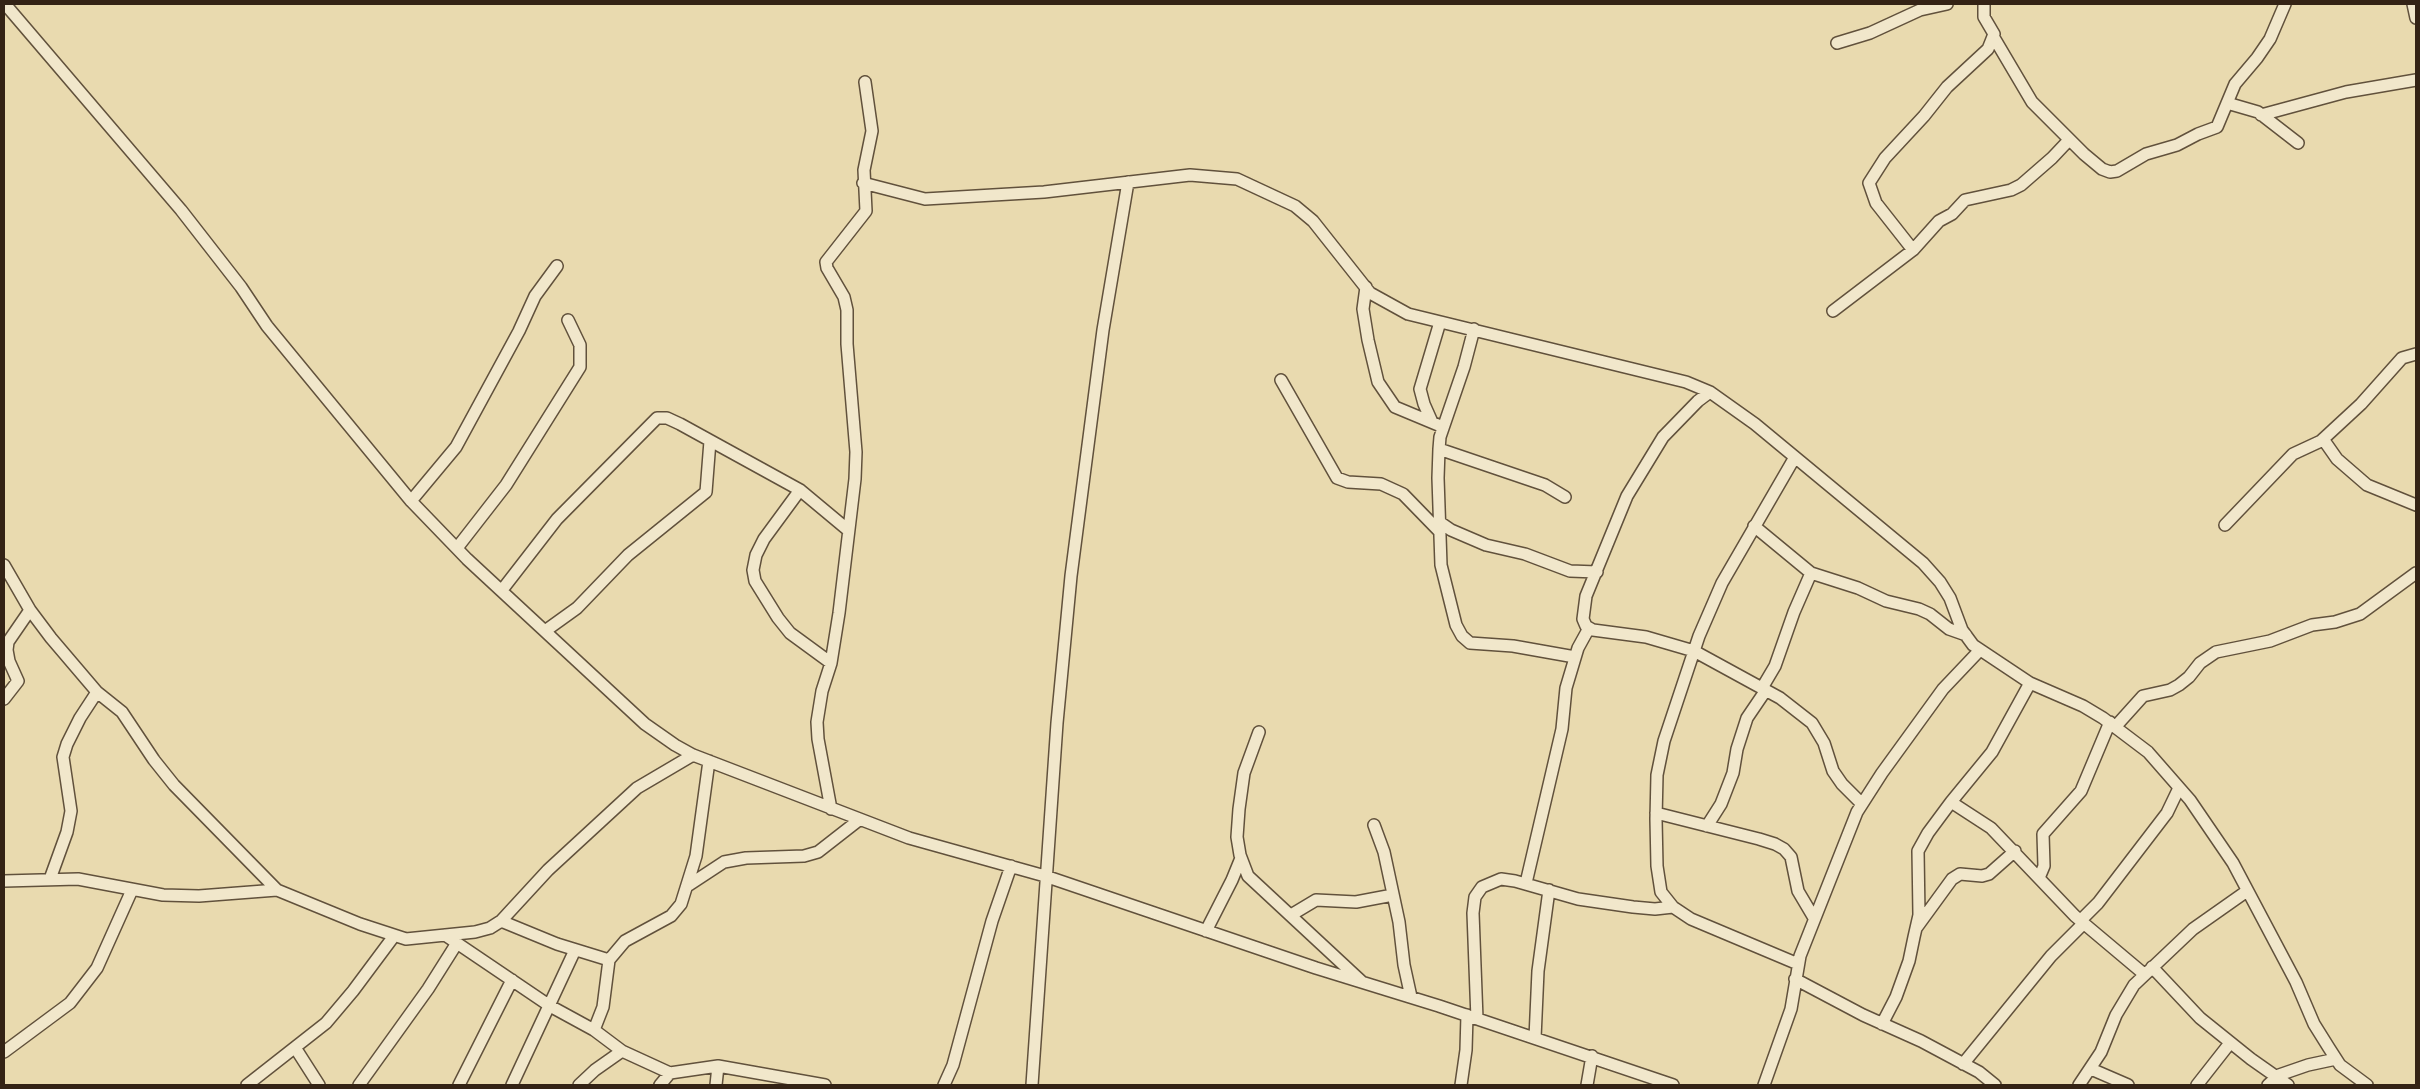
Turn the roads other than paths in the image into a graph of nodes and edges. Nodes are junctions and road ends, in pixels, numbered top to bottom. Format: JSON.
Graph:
{"nodes":[{"id":1,"x":5,"y":4,"type":"edge"},
{"id":2,"x":1947,"y":4,"type":"edge"},
{"id":3,"x":1984,"y":4,"type":"edge"},
{"id":4,"x":2285,"y":4,"type":"edge"},
{"id":5,"x":2412,"y":4,"type":"edge"},
{"id":6,"x":2416,"y":18,"type":"edge"},
{"id":7,"x":1994,"y":36,"type":"junction"},
{"id":8,"x":1837,"y":43,"type":"dead end"},
{"id":9,"x":2416,"y":80,"type":"edge"},
{"id":10,"x":865,"y":82,"type":"dead end"},
{"id":11,"x":2227,"y":102,"type":"junction"},
{"id":12,"x":2261,"y":115,"type":"junction"},
{"id":13,"x":2069,"y":140,"type":"junction"},
{"id":14,"x":2298,"y":143,"type":"dead end"},
{"id":15,"x":1128,"y":182,"type":"junction"},
{"id":16,"x":863,"y":183,"type":"junction"},
{"id":17,"x":1913,"y":250,"type":"junction"},
{"id":18,"x":557,"y":266,"type":"dead end"},
{"id":19,"x":1366,"y":287,"type":"junction"},
{"id":20,"x":1834,"y":311,"type":"dead end"},
{"id":21,"x":568,"y":320,"type":"dead end"},
{"id":22,"x":1440,"y":322,"type":"junction"},
{"id":23,"x":1474,"y":329,"type":"junction"},
{"id":24,"x":2416,"y":354,"type":"edge"},
{"id":25,"x":1281,"y":380,"type":"dead end"},
{"id":26,"x":1710,"y":392,"type":"junction"},
{"id":27,"x":1432,"y":422,"type":"junction"},
{"id":28,"x":1443,"y":427,"type":"junction"},
{"id":29,"x":2323,"y":440,"type":"junction"},
{"id":30,"x":710,"y":441,"type":"junction"},
{"id":31,"x":1439,"y":449,"type":"junction"},
{"id":32,"x":1795,"y":458,"type":"junction"},
{"id":33,"x":800,"y":490,"type":"junction"},
{"id":34,"x":1565,"y":497,"type":"dead end"},
{"id":35,"x":411,"y":501,"type":"junction"},
{"id":36,"x":2416,"y":505,"type":"edge"},
{"id":37,"x":2225,"y":525,"type":"dead end"},
{"id":38,"x":1439,"y":526,"type":"junction"},
{"id":39,"x":1754,"y":526,"type":"junction"},
{"id":40,"x":848,"y":530,"type":"junction"},
{"id":41,"x":457,"y":548,"type":"junction"},
{"id":42,"x":4,"y":565,"type":"edge"},
{"id":43,"x":1597,"y":572,"type":"junction"},
{"id":44,"x":1811,"y":573,"type":"junction"},
{"id":45,"x":2416,"y":573,"type":"edge"},
{"id":46,"x":502,"y":590,"type":"junction"},
{"id":47,"x":30,"y":610,"type":"junction"},
{"id":48,"x":1589,"y":628,"type":"junction"},
{"id":49,"x":545,"y":631,"type":"junction"},
{"id":50,"x":1966,"y":635,"type":"junction"},
{"id":51,"x":1980,"y":650,"type":"junction"},
{"id":52,"x":1694,"y":651,"type":"junction"},
{"id":53,"x":1575,"y":657,"type":"junction"},
{"id":54,"x":831,"y":663,"type":"junction"},
{"id":55,"x":2030,"y":683,"type":"junction"},
{"id":56,"x":1764,"y":689,"type":"junction"},
{"id":57,"x":97,"y":692,"type":"junction"},
{"id":58,"x":4,"y":699,"type":"edge"},
{"id":59,"x":2113,"y":724,"type":"junction"},
{"id":60,"x":1259,"y":732,"type":"dead end"},
{"id":61,"x":693,"y":755,"type":"junction"},
{"id":62,"x":709,"y":761,"type":"junction"},
{"id":63,"x":2179,"y":788,"type":"junction"},
{"id":64,"x":1951,"y":802,"type":"junction"},
{"id":65,"x":1862,"y":804,"type":"junction"},
{"id":66,"x":831,"y":809,"type":"junction"},
{"id":67,"x":1656,"y":813,"type":"junction"},
{"id":68,"x":859,"y":820,"type":"junction"},
{"id":69,"x":1374,"y":825,"type":"dead end"},
{"id":70,"x":1707,"y":826,"type":"junction"},
{"id":71,"x":2015,"y":851,"type":"junction"},
{"id":72,"x":1241,"y":858,"type":"junction"},
{"id":73,"x":1011,"y":866,"type":"junction"},
{"id":74,"x":1046,"y":876,"type":"junction"},
{"id":75,"x":2039,"y":878,"type":"junction"},
{"id":76,"x":50,"y":879,"type":"junction"},
{"id":77,"x":4,"y":881,"type":"edge"},
{"id":78,"x":1526,"y":883,"type":"junction"},
{"id":79,"x":689,"y":885,"type":"junction"},
{"id":80,"x":132,"y":890,"type":"junction"},
{"id":81,"x":278,"y":890,"type":"junction"},
{"id":82,"x":1549,"y":890,"type":"junction"},
{"id":83,"x":2247,"y":890,"type":"junction"},
{"id":84,"x":1393,"y":895,"type":"junction"},
{"id":85,"x":1673,"y":907,"type":"junction"},
{"id":86,"x":1291,"y":915,"type":"junction"},
{"id":87,"x":1814,"y":918,"type":"junction"},
{"id":88,"x":501,"y":921,"type":"junction"},
{"id":89,"x":2082,"y":922,"type":"junction"},
{"id":90,"x":1916,"y":930,"type":"junction"},
{"id":91,"x":1206,"y":931,"type":"junction"},
{"id":92,"x":445,"y":935,"type":"junction"},
{"id":93,"x":394,"y":936,"type":"junction"},
{"id":94,"x":457,"y":943,"type":"junction"},
{"id":95,"x":575,"y":950,"type":"junction"},
{"id":96,"x":609,"y":960,"type":"junction"},
{"id":97,"x":1798,"y":964,"type":"junction"},
{"id":98,"x":2148,"y":971,"type":"junction"},
{"id":99,"x":1795,"y":979,"type":"junction"},
{"id":100,"x":512,"y":980,"type":"junction"},
{"id":101,"x":1363,"y":982,"type":"junction"},
{"id":102,"x":1411,"y":997,"type":"junction"},
{"id":103,"x":550,"y":1006,"type":"junction"},
{"id":104,"x":1472,"y":1017,"type":"junction"},
{"id":105,"x":1882,"y":1024,"type":"junction"},
{"id":106,"x":594,"y":1030,"type":"junction"},
{"id":107,"x":1535,"y":1038,"type":"junction"},
{"id":108,"x":2230,"y":1042,"type":"junction"},
{"id":109,"x":296,"y":1049,"type":"junction"},
{"id":110,"x":622,"y":1051,"type":"junction"},
{"id":111,"x":4,"y":1052,"type":"edge"},
{"id":112,"x":1592,"y":1056,"type":"junction"},
{"id":113,"x":2336,"y":1059,"type":"junction"},
{"id":114,"x":1964,"y":1064,"type":"junction"},
{"id":115,"x":718,"y":1066,"type":"junction"},
{"id":116,"x":2091,"y":1068,"type":"junction"},
{"id":117,"x":670,"y":1073,"type":"junction"},
{"id":118,"x":2272,"y":1081,"type":"edge"},
{"id":119,"x":247,"y":1085,"type":"edge"},
{"id":120,"x":318,"y":1085,"type":"edge"},
{"id":121,"x":358,"y":1085,"type":"edge"},
{"id":122,"x":459,"y":1085,"type":"edge"},
{"id":123,"x":512,"y":1085,"type":"edge"},
{"id":124,"x":579,"y":1085,"type":"edge"},
{"id":125,"x":660,"y":1085,"type":"edge"},
{"id":126,"x":716,"y":1085,"type":"edge"},
{"id":127,"x":825,"y":1085,"type":"edge"},
{"id":128,"x":944,"y":1085,"type":"edge"},
{"id":129,"x":1032,"y":1085,"type":"edge"},
{"id":130,"x":1461,"y":1085,"type":"edge"},
{"id":131,"x":1587,"y":1085,"type":"edge"},
{"id":132,"x":1673,"y":1085,"type":"edge"},
{"id":133,"x":1764,"y":1085,"type":"edge"},
{"id":134,"x":1995,"y":1085,"type":"edge"},
{"id":135,"x":2080,"y":1085,"type":"edge"},
{"id":136,"x":2128,"y":1085,"type":"edge"},
{"id":137,"x":2197,"y":1085,"type":"edge"},
{"id":138,"x":2288,"y":1085,"type":"edge"},
{"id":139,"x":2367,"y":1085,"type":"edge"}],
"edges":[{"from":1,"to":35,"type":"street"},
{"from":2,"to":8,"type":"street"},
{"from":3,"to":7,"type":"street"},
{"from":4,"to":11,"type":"street"},
{"from":5,"to":6,"type":"street"},
{"from":7,"to":13,"type":"street"},
{"from":7,"to":17,"type":"street"},
{"from":9,"to":12,"type":"street"},
{"from":10,"to":16,"type":"street"},
{"from":11,"to":12,"type":"street"},
{"from":11,"to":13,"type":"street"},
{"from":12,"to":14,"type":"street"},
{"from":13,"to":17,"type":"street"},
{"from":15,"to":16,"type":"street"},
{"from":15,"to":19,"type":"street"},
{"from":15,"to":74,"type":"street"},
{"from":16,"to":40,"type":"street"},
{"from":17,"to":20,"type":"street"},
{"from":18,"to":35,"type":"street"},
{"from":19,"to":22,"type":"street"},
{"from":19,"to":27,"type":"street"},
{"from":21,"to":41,"type":"street"},
{"from":22,"to":23,"type":"street"},
{"from":22,"to":27,"type":"street"},
{"from":23,"to":26,"type":"street"},
{"from":23,"to":28,"type":"street"},
{"from":24,"to":29,"type":"street"},
{"from":25,"to":38,"type":"street"},
{"from":26,"to":32,"type":"street"},
{"from":26,"to":43,"type":"street"},
{"from":27,"to":28,"type":"street"},
{"from":28,"to":31,"type":"street"},
{"from":29,"to":36,"type":"street"},
{"from":29,"to":37,"type":"street"},
{"from":30,"to":33,"type":"street"},
{"from":30,"to":46,"type":"street"},
{"from":30,"to":49,"type":"street"},
{"from":31,"to":34,"type":"street"},
{"from":31,"to":38,"type":"street"},
{"from":32,"to":39,"type":"street"},
{"from":32,"to":50,"type":"street"},
{"from":33,"to":40,"type":"street"},
{"from":33,"to":54,"type":"street"},
{"from":35,"to":41,"type":"street"},
{"from":38,"to":43,"type":"street"},
{"from":38,"to":53,"type":"street"},
{"from":39,"to":44,"type":"street"},
{"from":39,"to":52,"type":"street"},
{"from":40,"to":54,"type":"street"},
{"from":41,"to":46,"type":"street"},
{"from":42,"to":47,"type":"street"},
{"from":43,"to":48,"type":"street"},
{"from":44,"to":50,"type":"street"},
{"from":44,"to":56,"type":"street"},
{"from":45,"to":59,"type":"street"},
{"from":46,"to":49,"type":"street"},
{"from":47,"to":57,"type":"street"},
{"from":47,"to":58,"type":"street"},
{"from":48,"to":52,"type":"street"},
{"from":48,"to":53,"type":"street"},
{"from":49,"to":61,"type":"street"},
{"from":50,"to":51,"type":"street"},
{"from":51,"to":55,"type":"street"},
{"from":51,"to":65,"type":"street"},
{"from":52,"to":56,"type":"street"},
{"from":52,"to":67,"type":"street"},
{"from":53,"to":78,"type":"street"},
{"from":54,"to":66,"type":"street"},
{"from":55,"to":59,"type":"street"},
{"from":55,"to":64,"type":"street"},
{"from":56,"to":65,"type":"street"},
{"from":56,"to":70,"type":"street"},
{"from":57,"to":76,"type":"street"},
{"from":57,"to":81,"type":"street"},
{"from":59,"to":63,"type":"street"},
{"from":59,"to":75,"type":"street"},
{"from":60,"to":72,"type":"street"},
{"from":61,"to":62,"type":"street"},
{"from":61,"to":88,"type":"street"},
{"from":62,"to":66,"type":"street"},
{"from":62,"to":79,"type":"street"},
{"from":63,"to":83,"type":"street"},
{"from":63,"to":89,"type":"street"},
{"from":64,"to":71,"type":"street"},
{"from":64,"to":90,"type":"street"},
{"from":65,"to":87,"type":"street"},
{"from":66,"to":68,"type":"street"},
{"from":67,"to":70,"type":"street"},
{"from":67,"to":85,"type":"street"},
{"from":68,"to":73,"type":"street"},
{"from":68,"to":79,"type":"street"},
{"from":69,"to":84,"type":"street"},
{"from":70,"to":87,"type":"street"},
{"from":71,"to":75,"type":"street"},
{"from":71,"to":90,"type":"street"},
{"from":72,"to":86,"type":"street"},
{"from":72,"to":91,"type":"street"},
{"from":73,"to":74,"type":"street"},
{"from":73,"to":128,"type":"street"},
{"from":74,"to":91,"type":"street"},
{"from":74,"to":129,"type":"street"},
{"from":75,"to":89,"type":"street"},
{"from":76,"to":77,"type":"street"},
{"from":76,"to":80,"type":"street"},
{"from":78,"to":82,"type":"street"},
{"from":78,"to":104,"type":"street"},
{"from":79,"to":96,"type":"street"},
{"from":80,"to":81,"type":"street"},
{"from":80,"to":111,"type":"street"},
{"from":81,"to":93,"type":"street"},
{"from":82,"to":85,"type":"street"},
{"from":82,"to":107,"type":"street"},
{"from":83,"to":98,"type":"street"},
{"from":83,"to":113,"type":"street"},
{"from":84,"to":86,"type":"street"},
{"from":84,"to":102,"type":"street"},
{"from":85,"to":97,"type":"street"},
{"from":86,"to":101,"type":"street"},
{"from":87,"to":97,"type":"street"},
{"from":88,"to":92,"type":"street"},
{"from":88,"to":95,"type":"street"},
{"from":89,"to":98,"type":"street"},
{"from":89,"to":114,"type":"street"},
{"from":90,"to":105,"type":"street"},
{"from":91,"to":101,"type":"street"},
{"from":92,"to":93,"type":"street"},
{"from":92,"to":94,"type":"street"},
{"from":93,"to":109,"type":"street"},
{"from":94,"to":100,"type":"street"},
{"from":94,"to":121,"type":"street"},
{"from":95,"to":96,"type":"street"},
{"from":95,"to":103,"type":"street"},
{"from":96,"to":106,"type":"street"},
{"from":97,"to":99,"type":"street"},
{"from":98,"to":108,"type":"street"},
{"from":98,"to":116,"type":"street"},
{"from":99,"to":105,"type":"street"},
{"from":99,"to":133,"type":"street"},
{"from":100,"to":103,"type":"street"},
{"from":100,"to":122,"type":"street"},
{"from":101,"to":102,"type":"street"},
{"from":102,"to":104,"type":"street"},
{"from":103,"to":106,"type":"street"},
{"from":103,"to":123,"type":"street"},
{"from":104,"to":107,"type":"street"},
{"from":104,"to":130,"type":"street"},
{"from":105,"to":114,"type":"street"},
{"from":106,"to":110,"type":"street"},
{"from":107,"to":112,"type":"street"},
{"from":108,"to":118,"type":"street"},
{"from":108,"to":137,"type":"street"},
{"from":109,"to":119,"type":"street"},
{"from":109,"to":120,"type":"street"},
{"from":110,"to":117,"type":"street"},
{"from":110,"to":124,"type":"street"},
{"from":112,"to":131,"type":"street"},
{"from":112,"to":132,"type":"street"},
{"from":113,"to":118,"type":"street"},
{"from":113,"to":139,"type":"street"},
{"from":114,"to":134,"type":"street"},
{"from":115,"to":117,"type":"street"},
{"from":115,"to":126,"type":"street"},
{"from":115,"to":127,"type":"street"},
{"from":116,"to":135,"type":"street"},
{"from":116,"to":136,"type":"street"},
{"from":117,"to":125,"type":"street"},
{"from":118,"to":138,"type":"street"}]}
